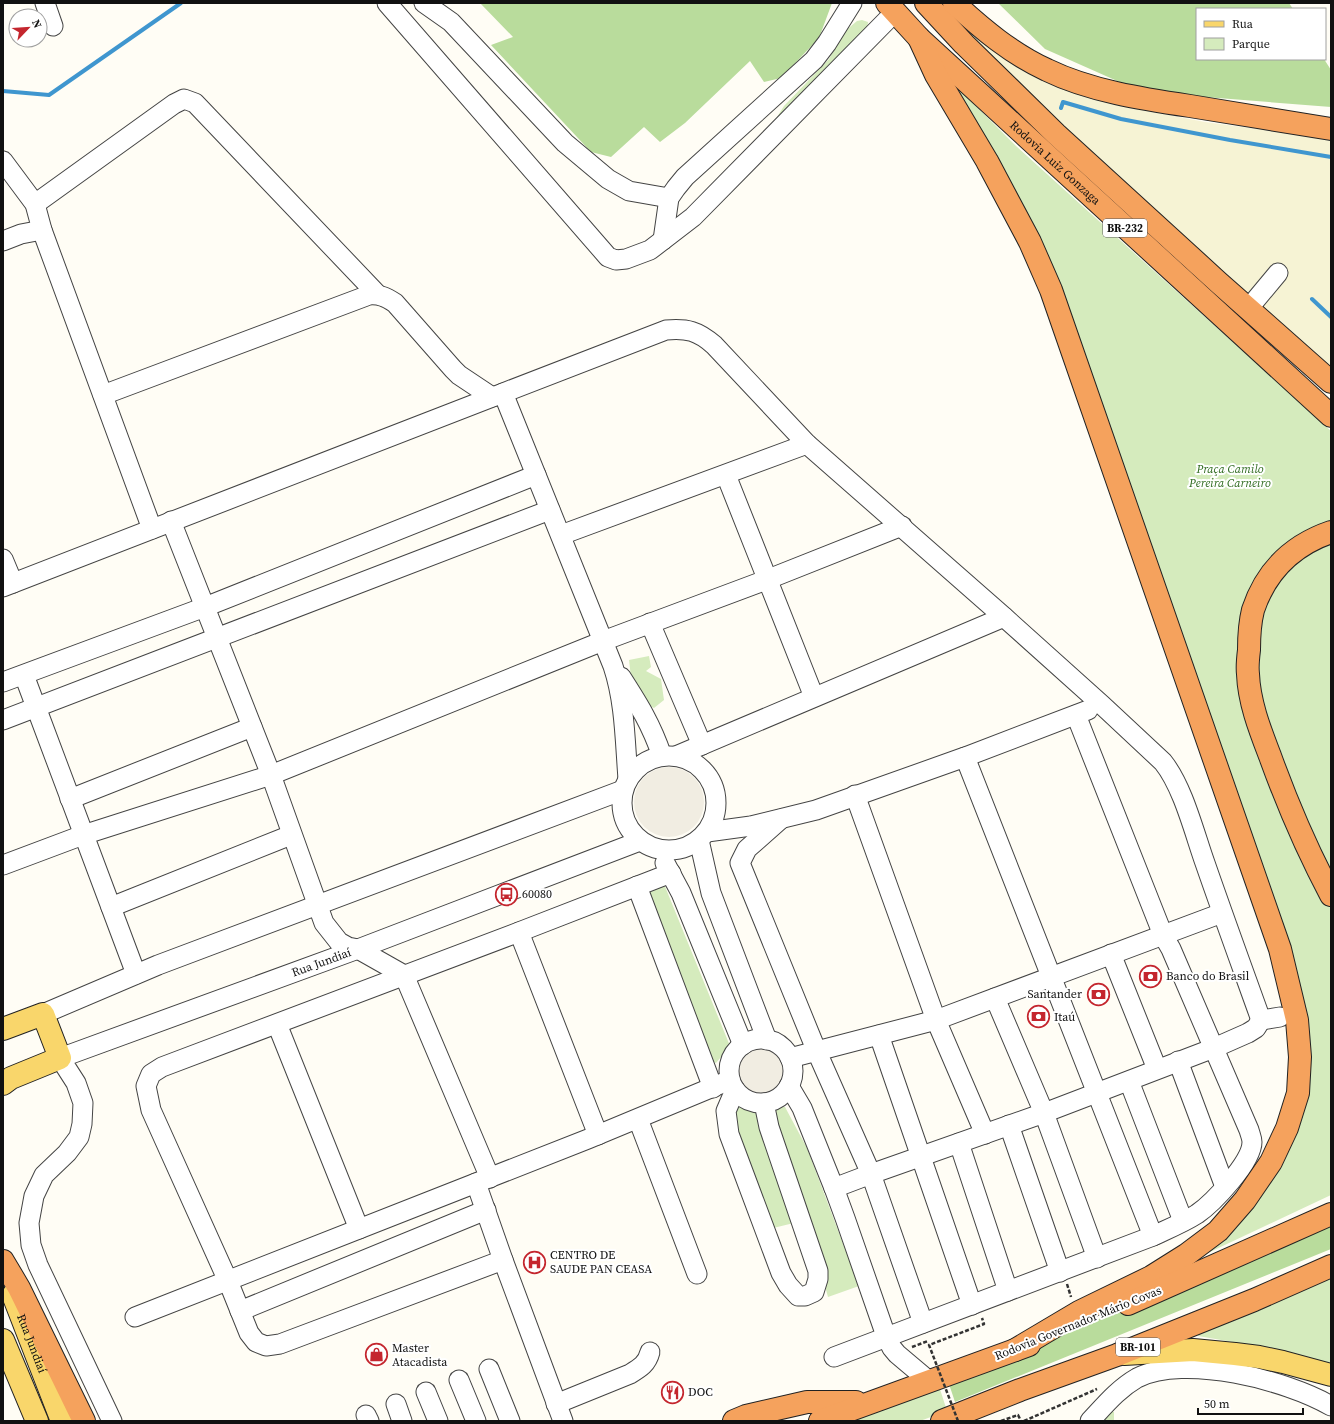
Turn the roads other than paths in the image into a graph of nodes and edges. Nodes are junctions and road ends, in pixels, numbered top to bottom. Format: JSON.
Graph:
{"nodes":[{"id":1,"x":45,"y":3,"type":"edge"},
{"id":2,"x":387,"y":3,"type":"edge"},
{"id":3,"x":424,"y":3,"type":"edge"},
{"id":4,"x":852,"y":3,"type":"edge"},
{"id":5,"x":926,"y":3,"type":"edge"},
{"id":6,"x":954,"y":3,"type":"edge"},
{"id":7,"x":891,"y":8,"type":"edge"},
{"id":8,"x":53,"y":26,"type":"dead end"},
{"id":9,"x":919,"y":38,"type":"junction"},
{"id":10,"x":751,"y":116,"type":"junction"},
{"id":11,"x":1331,"y":129,"type":"edge"},
{"id":12,"x":771,"y":138,"type":"junction"},
{"id":13,"x":3,"y":161,"type":"edge"},
{"id":14,"x":669,"y":198,"type":"junction"},
{"id":15,"x":35,"y":204,"type":"junction"},
{"id":16,"x":42,"y":230,"type":"junction"},
{"id":17,"x":663,"y":240,"type":"junction"},
{"id":18,"x":3,"y":242,"type":"edge"},
{"id":19,"x":1278,"y":273,"type":"dead end"},
{"id":20,"x":377,"y":294,"type":"junction"},
{"id":21,"x":1248,"y":309,"type":"junction"},
{"id":22,"x":1331,"y":382,"type":"edge"},
{"id":23,"x":103,"y":395,"type":"junction"},
{"id":24,"x":498,"y":395,"type":"junction"},
{"id":25,"x":1331,"y":416,"type":"edge"},
{"id":26,"x":807,"y":444,"type":"junction"},
{"id":27,"x":536,"y":475,"type":"junction"},
{"id":28,"x":726,"y":475,"type":"junction"},
{"id":29,"x":550,"y":510,"type":"junction"},
{"id":30,"x":171,"y":522,"type":"junction"},
{"id":31,"x":902,"y":526,"type":"junction"},
{"id":32,"x":152,"y":529,"type":"junction"},
{"id":33,"x":1331,"y":532,"type":"edge"},
{"id":34,"x":560,"y":535,"type":"junction"},
{"id":35,"x":3,"y":559,"type":"edge"},
{"id":36,"x":766,"y":580,"type":"junction"},
{"id":37,"x":8,"y":585,"type":"edge"},
{"id":38,"x":205,"y":607,"type":"junction"},
{"id":39,"x":1004,"y":617,"type":"junction"},
{"id":40,"x":650,"y":623,"type":"junction"},
{"id":41,"x":217,"y":638,"type":"junction"},
{"id":42,"x":603,"y":641,"type":"junction"},
{"id":43,"x":613,"y":666,"type":"junction"},
{"id":44,"x":24,"y":675,"type":"junction"},
{"id":45,"x":3,"y":682,"type":"edge"},
{"id":46,"x":814,"y":697,"type":"junction"},
{"id":47,"x":1102,"y":705,"type":"junction"},
{"id":48,"x":36,"y":708,"type":"junction"},
{"id":49,"x":1076,"y":715,"type":"junction"},
{"id":50,"x":3,"y":720,"type":"edge"},
{"id":51,"x":252,"y":727,"type":"junction"},
{"id":52,"x":702,"y":745,"type":"junction"},
{"id":53,"x":669,"y":756,"type":"junction"},
{"id":54,"x":966,"y":757,"type":"junction"},
{"id":55,"x":271,"y":775,"type":"junction"},
{"id":56,"x":625,"y":784,"type":"junction"},
{"id":57,"x":855,"y":796,"type":"junction"},
{"id":58,"x":70,"y":799,"type":"junction"},
{"id":59,"x":781,"y":819,"type":"junction"},
{"id":60,"x":83,"y":835,"type":"junction"},
{"id":61,"x":291,"y":835,"type":"junction"},
{"id":62,"x":703,"y":836,"type":"junction"},
{"id":63,"x":648,"y":845,"type":"junction"},
{"id":64,"x":3,"y":864,"type":"edge"},
{"id":65,"x":671,"y":873,"type":"junction"},
{"id":66,"x":637,"y":886,"type":"junction"},
{"id":67,"x":1331,"y":895,"type":"edge"},
{"id":68,"x":318,"y":905,"type":"junction"},
{"id":69,"x":111,"y":907,"type":"junction"},
{"id":70,"x":1222,"y":913,"type":"junction"},
{"id":71,"x":520,"y":932,"type":"junction"},
{"id":72,"x":1163,"y":935,"type":"junction"},
{"id":73,"x":358,"y":949,"type":"junction"},
{"id":74,"x":1111,"y":954,"type":"junction"},
{"id":75,"x":136,"y":974,"type":"junction"},
{"id":76,"x":404,"y":975,"type":"junction"},
{"id":77,"x":1051,"y":977,"type":"junction"},
{"id":78,"x":995,"y":998,"type":"junction"},
{"id":79,"x":43,"y":1014,"type":"junction"},
{"id":80,"x":1280,"y":1017,"type":"dead end"},
{"id":81,"x":936,"y":1020,"type":"junction"},
{"id":82,"x":1261,"y":1020,"type":"junction"},
{"id":83,"x":277,"y":1024,"type":"junction"},
{"id":84,"x":3,"y":1029,"type":"edge"},
{"id":85,"x":879,"y":1035,"type":"junction"},
{"id":86,"x":767,"y":1040,"type":"junction"},
{"id":87,"x":743,"y":1045,"type":"junction"},
{"id":88,"x":1214,"y":1048,"type":"junction"},
{"id":89,"x":817,"y":1052,"type":"junction"},
{"id":90,"x":60,"y":1058,"type":"junction"},
{"id":91,"x":790,"y":1058,"type":"junction"},
{"id":92,"x":1178,"y":1061,"type":"junction"},
{"id":93,"x":1157,"y":1069,"type":"junction"},
{"id":94,"x":1129,"y":1080,"type":"junction"},
{"id":95,"x":3,"y":1084,"type":"edge"},
{"id":96,"x":733,"y":1085,"type":"junction"},
{"id":97,"x":789,"y":1086,"type":"junction"},
{"id":98,"x":713,"y":1088,"type":"junction"},
{"id":99,"x":1098,"y":1093,"type":"junction"},
{"id":100,"x":764,"y":1103,"type":"junction"},
{"id":101,"x":1044,"y":1113,"type":"junction"},
{"id":102,"x":638,"y":1119,"type":"junction"},
{"id":103,"x":1009,"y":1125,"type":"junction"},
{"id":104,"x":986,"y":1134,"type":"junction"},
{"id":105,"x":598,"y":1135,"type":"junction"},
{"id":106,"x":959,"y":1143,"type":"junction"},
{"id":107,"x":921,"y":1156,"type":"junction"},
{"id":108,"x":871,"y":1174,"type":"junction"},
{"id":109,"x":483,"y":1181,"type":"junction"},
{"id":110,"x":1225,"y":1187,"type":"junction"},
{"id":111,"x":834,"y":1188,"type":"junction"},
{"id":112,"x":486,"y":1210,"type":"junction"},
{"id":113,"x":1331,"y":1214,"type":"edge"},
{"id":114,"x":1183,"y":1222,"type":"junction"},
{"id":115,"x":359,"y":1229,"type":"junction"},
{"id":116,"x":1153,"y":1236,"type":"junction"},
{"id":117,"x":1097,"y":1258,"type":"junction"},
{"id":118,"x":503,"y":1260,"type":"junction"},
{"id":119,"x":3,"y":1261,"type":"edge"},
{"id":120,"x":3,"y":1265,"type":"edge"},
{"id":121,"x":1331,"y":1266,"type":"edge"},
{"id":122,"x":1060,"y":1272,"type":"junction"},
{"id":123,"x":697,"y":1274,"type":"dead end"},
{"id":124,"x":228,"y":1281,"type":"junction"},
{"id":125,"x":1008,"y":1291,"type":"junction"},
{"id":126,"x":240,"y":1311,"type":"junction"},
{"id":127,"x":977,"y":1312,"type":"junction"},
{"id":128,"x":135,"y":1317,"type":"dead end"},
{"id":129,"x":923,"y":1323,"type":"junction"},
{"id":130,"x":886,"y":1336,"type":"junction"},
{"id":131,"x":3,"y":1340,"type":"edge"},
{"id":132,"x":1015,"y":1350,"type":"junction"},
{"id":133,"x":650,"y":1352,"type":"dead end"},
{"id":134,"x":1117,"y":1355,"type":"junction"},
{"id":135,"x":834,"y":1356,"type":"dead end"},
{"id":136,"x":489,"y":1369,"type":"dead end"},
{"id":137,"x":1328,"y":1376,"type":"edge"},
{"id":138,"x":459,"y":1380,"type":"dead end"},
{"id":139,"x":929,"y":1382,"type":"junction"},
{"id":140,"x":426,"y":1392,"type":"dead end"},
{"id":141,"x":875,"y":1401,"type":"junction"},
{"id":142,"x":1331,"y":1406,"type":"edge"},
{"id":143,"x":559,"y":1413,"type":"edge"},
{"id":144,"x":37,"y":1421,"type":"edge"},
{"id":145,"x":62,"y":1421,"type":"edge"},
{"id":146,"x":84,"y":1421,"type":"edge"},
{"id":147,"x":112,"y":1421,"type":"edge"},
{"id":148,"x":438,"y":1421,"type":"edge"},
{"id":149,"x":476,"y":1421,"type":"edge"},
{"id":150,"x":510,"y":1421,"type":"edge"},
{"id":151,"x":734,"y":1421,"type":"edge"},
{"id":152,"x":820,"y":1421,"type":"edge"},
{"id":153,"x":942,"y":1421,"type":"edge"},
{"id":154,"x":1090,"y":1421,"type":"edge"}],
"edges":[{"from":1,"to":8,"type":"street"},
{"from":2,"to":17,"type":"street"},
{"from":3,"to":14,"type":"street"},
{"from":4,"to":10,"type":"street"},
{"from":5,"to":21,"type":"highway","name":"Rodovia Luiz Gonzaga","number":"BR-232"},
{"from":6,"to":11,"type":"highway"},
{"from":7,"to":9,"type":"highway","name":"Rodovia Luiz Gonzaga","number":"BR-232"},
{"from":7,"to":12,"type":"street"},
{"from":9,"to":25,"type":"highway","name":"Rodovia Luiz Gonzaga","number":"BR-232"},
{"from":9,"to":132,"type":"highway"},
{"from":10,"to":12,"type":"street"},
{"from":10,"to":14,"type":"street"},
{"from":12,"to":17,"type":"street"},
{"from":13,"to":15,"type":"street"},
{"from":14,"to":17,"type":"street"},
{"from":15,"to":16,"type":"street"},
{"from":15,"to":20,"type":"street"},
{"from":16,"to":18,"type":"street"},
{"from":16,"to":23,"type":"street"},
{"from":19,"to":21,"type":"street"},
{"from":20,"to":23,"type":"street"},
{"from":20,"to":24,"type":"street"},
{"from":21,"to":22,"type":"highway","name":"Rodovia Luiz Gonzaga","number":"BR-232"},
{"from":23,"to":32,"type":"street"},
{"from":24,"to":26,"type":"street"},
{"from":24,"to":27,"type":"street"},
{"from":24,"to":30,"type":"street"},
{"from":26,"to":28,"type":"street"},
{"from":26,"to":31,"type":"street"},
{"from":27,"to":29,"type":"street"},
{"from":27,"to":38,"type":"street"},
{"from":28,"to":34,"type":"street"},
{"from":28,"to":36,"type":"street"},
{"from":29,"to":34,"type":"street"},
{"from":29,"to":41,"type":"street"},
{"from":30,"to":32,"type":"street"},
{"from":30,"to":38,"type":"street"},
{"from":31,"to":36,"type":"street"},
{"from":31,"to":39,"type":"street"},
{"from":32,"to":37,"type":"street"},
{"from":33,"to":67,"type":"highway"},
{"from":34,"to":42,"type":"street"},
{"from":35,"to":37,"type":"street"},
{"from":36,"to":40,"type":"street"},
{"from":36,"to":46,"type":"street"},
{"from":38,"to":41,"type":"street"},
{"from":38,"to":44,"type":"street"},
{"from":39,"to":46,"type":"street"},
{"from":39,"to":47,"type":"street"},
{"from":40,"to":42,"type":"street"},
{"from":40,"to":52,"type":"street"},
{"from":41,"to":48,"type":"street"},
{"from":41,"to":51,"type":"street"},
{"from":42,"to":43,"type":"street"},
{"from":42,"to":55,"type":"street"},
{"from":43,"to":53,"type":"street"},
{"from":43,"to":56,"type":"street"},
{"from":44,"to":45,"type":"street"},
{"from":44,"to":48,"type":"street"},
{"from":46,"to":52,"type":"street"},
{"from":47,"to":49,"type":"street"},
{"from":47,"to":70,"type":"street"},
{"from":48,"to":50,"type":"street"},
{"from":48,"to":58,"type":"street"},
{"from":49,"to":54,"type":"street"},
{"from":49,"to":72,"type":"street"},
{"from":51,"to":55,"type":"street"},
{"from":51,"to":58,"type":"street"},
{"from":52,"to":53,"type":"street"},
{"from":53,"to":56,"type":"street"},
{"from":53,"to":62,"type":"street"},
{"from":54,"to":57,"type":"street"},
{"from":54,"to":77,"type":"street"},
{"from":55,"to":60,"type":"street"},
{"from":55,"to":61,"type":"street"},
{"from":56,"to":63,"type":"street"},
{"from":56,"to":68,"type":"street"},
{"from":57,"to":59,"type":"street"},
{"from":57,"to":81,"type":"street"},
{"from":58,"to":60,"type":"street"},
{"from":59,"to":62,"type":"street"},
{"from":59,"to":89,"type":"street"},
{"from":60,"to":64,"type":"street"},
{"from":60,"to":69,"type":"street"},
{"from":61,"to":68,"type":"street"},
{"from":61,"to":69,"type":"street"},
{"from":62,"to":63,"type":"street"},
{"from":62,"to":86,"type":"street"},
{"from":63,"to":65,"type":"street"},
{"from":63,"to":73,"type":"street","name":"Rua Jundiaí"},
{"from":65,"to":66,"type":"street"},
{"from":65,"to":87,"type":"street"},
{"from":66,"to":71,"type":"street"},
{"from":66,"to":98,"type":"street"},
{"from":68,"to":73,"type":"street"},
{"from":68,"to":75,"type":"street"},
{"from":69,"to":75,"type":"street"},
{"from":70,"to":72,"type":"street"},
{"from":70,"to":82,"type":"street"},
{"from":71,"to":76,"type":"street"},
{"from":71,"to":105,"type":"street"},
{"from":72,"to":74,"type":"street"},
{"from":72,"to":88,"type":"street"},
{"from":73,"to":76,"type":"street"},
{"from":73,"to":90,"type":"street","name":"Rua Jundiaí"},
{"from":74,"to":77,"type":"street"},
{"from":74,"to":93,"type":"street"},
{"from":75,"to":79,"type":"street"},
{"from":76,"to":83,"type":"street"},
{"from":76,"to":109,"type":"street"},
{"from":77,"to":78,"type":"street"},
{"from":77,"to":99,"type":"street"},
{"from":78,"to":81,"type":"street"},
{"from":78,"to":101,"type":"street"},
{"from":79,"to":84,"type":"main road"},
{"from":79,"to":90,"type":"main road"},
{"from":80,"to":82,"type":"street"},
{"from":81,"to":85,"type":"street"},
{"from":81,"to":104,"type":"street"},
{"from":82,"to":88,"type":"street"},
{"from":83,"to":115,"type":"street"},
{"from":83,"to":124,"type":"street"},
{"from":85,"to":89,"type":"street"},
{"from":85,"to":107,"type":"street"},
{"from":86,"to":87,"type":"street"},
{"from":86,"to":91,"type":"street"},
{"from":87,"to":96,"type":"street"},
{"from":88,"to":92,"type":"street"},
{"from":88,"to":110,"type":"street"},
{"from":89,"to":91,"type":"street"},
{"from":89,"to":108,"type":"street"},
{"from":90,"to":95,"type":"main road","name":"Rua Jundiaí"},
{"from":90,"to":147,"type":"street"},
{"from":91,"to":97,"type":"street"},
{"from":92,"to":93,"type":"street"},
{"from":92,"to":110,"type":"street"},
{"from":93,"to":94,"type":"street"},
{"from":94,"to":99,"type":"street"},
{"from":94,"to":114,"type":"street"},
{"from":96,"to":98,"type":"street"},
{"from":96,"to":100,"type":"street"},
{"from":96,"to":100,"type":"street"},
{"from":97,"to":100,"type":"street"},
{"from":97,"to":111,"type":"street"},
{"from":98,"to":102,"type":"street"},
{"from":99,"to":101,"type":"street"},
{"from":99,"to":116,"type":"street"},
{"from":101,"to":103,"type":"street"},
{"from":101,"to":117,"type":"street"},
{"from":102,"to":105,"type":"street"},
{"from":102,"to":123,"type":"street"},
{"from":103,"to":104,"type":"street"},
{"from":103,"to":122,"type":"street"},
{"from":104,"to":106,"type":"street"},
{"from":105,"to":109,"type":"street"},
{"from":106,"to":107,"type":"street"},
{"from":106,"to":125,"type":"street"},
{"from":107,"to":108,"type":"street"},
{"from":107,"to":127,"type":"street"},
{"from":108,"to":111,"type":"street"},
{"from":108,"to":129,"type":"street"},
{"from":109,"to":112,"type":"street"},
{"from":109,"to":115,"type":"street"},
{"from":110,"to":114,"type":"street"},
{"from":111,"to":130,"type":"street"},
{"from":112,"to":118,"type":"street"},
{"from":112,"to":126,"type":"street"},
{"from":113,"to":132,"type":"highway","name":"Rodovia Governador Mário Covas"},
{"from":114,"to":116,"type":"street"},
{"from":115,"to":124,"type":"street"},
{"from":116,"to":117,"type":"street"},
{"from":117,"to":122,"type":"street"},
{"from":118,"to":126,"type":"street"},
{"from":118,"to":143,"type":"street"},
{"from":119,"to":146,"type":"highway"},
{"from":120,"to":145,"type":"main road","name":"Rua Jundiaí"},
{"from":121,"to":134,"type":"highway","number":"BR-101"},
{"from":122,"to":125,"type":"street"},
{"from":124,"to":126,"type":"street"},
{"from":124,"to":128,"type":"street"},
{"from":125,"to":127,"type":"street"},
{"from":127,"to":129,"type":"street"},
{"from":129,"to":130,"type":"street"},
{"from":130,"to":135,"type":"street"},
{"from":130,"to":139,"type":"street"},
{"from":131,"to":144,"type":"main road","name":"Rua Jundiaí"},
{"from":132,"to":139,"type":"highway","name":"Rodovia Governador Mário Covas"},
{"from":133,"to":143,"type":"street"},
{"from":134,"to":137,"type":"main road"},
{"from":134,"to":153,"type":"highway","number":"BR-101"},
{"from":136,"to":150,"type":"street"},
{"from":138,"to":149,"type":"street"},
{"from":139,"to":141,"type":"highway","name":"Rodovia Governador Mário Covas"},
{"from":140,"to":148,"type":"street"},
{"from":141,"to":151,"type":"highway"},
{"from":141,"to":152,"type":"highway","name":"Rodovia Governador Mário Covas"},
{"from":142,"to":154,"type":"street"}]}
